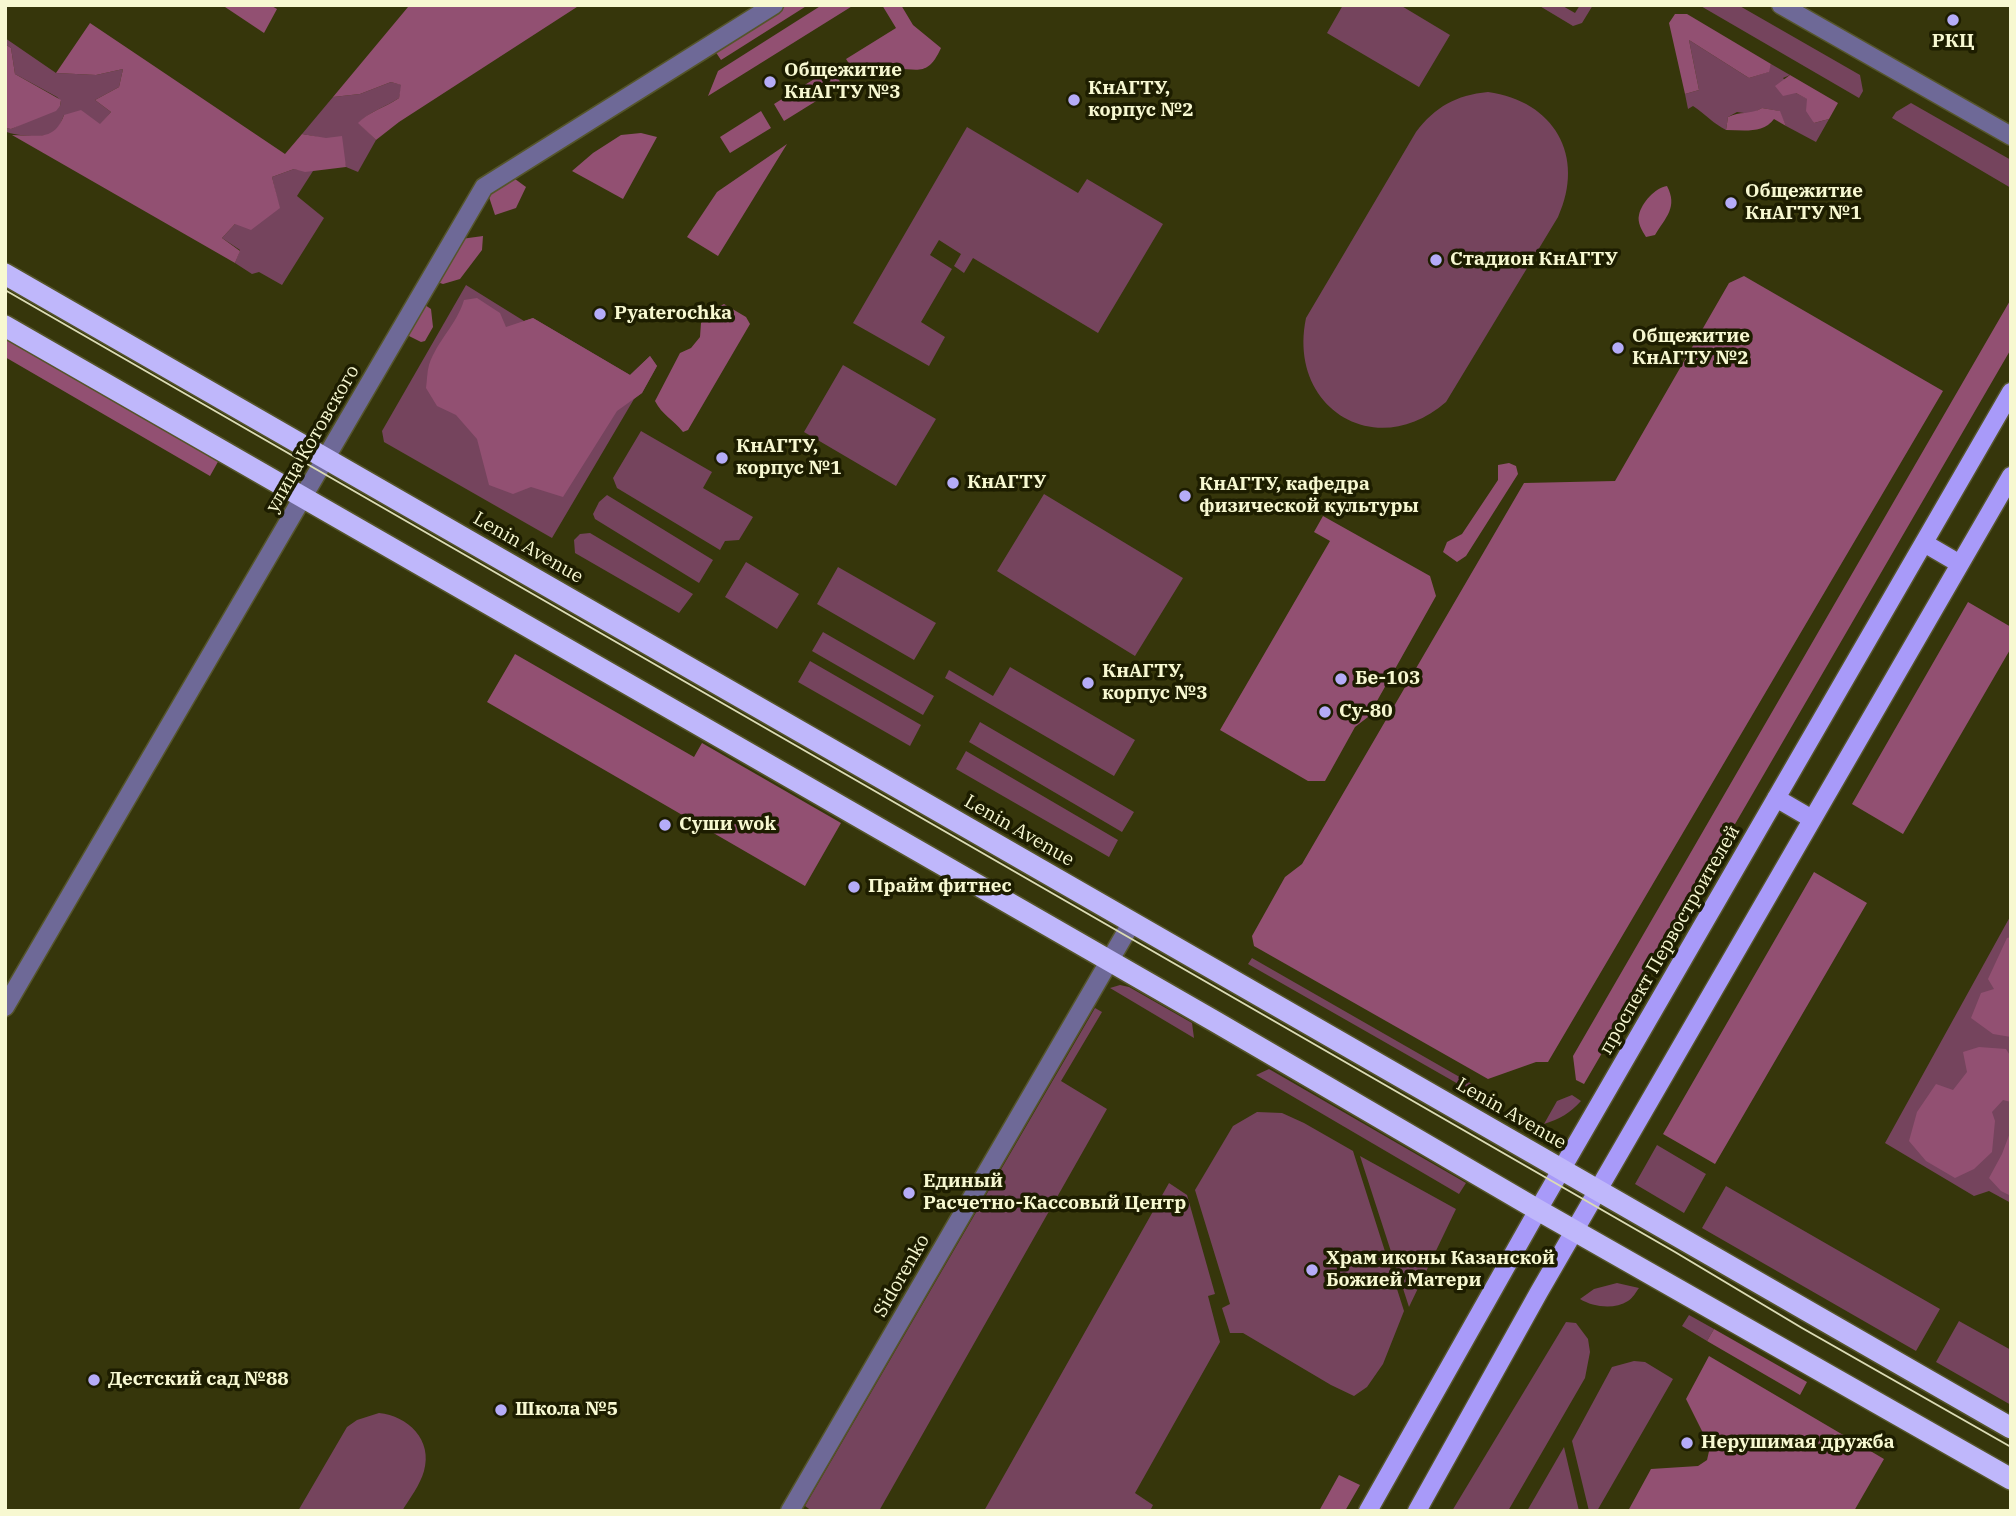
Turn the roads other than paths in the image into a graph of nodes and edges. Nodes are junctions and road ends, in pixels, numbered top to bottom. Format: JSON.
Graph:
{"nodes":[{"id":1,"x":774,"y":5,"type":"edge"},
{"id":2,"x":1781,"y":5,"type":"edge"},
{"id":3,"x":2011,"y":136,"type":"edge"},
{"id":4,"x":5,"y":274,"type":"edge"},
{"id":5,"x":5,"y":326,"type":"edge"},
{"id":6,"x":2011,"y":392,"type":"edge"},
{"id":7,"x":325,"y":458,"type":"junction"},
{"id":8,"x":2011,"y":476,"type":"edge"},
{"id":9,"x":303,"y":497,"type":"junction"},
{"id":10,"x":1924,"y":543,"type":"junction"},
{"id":11,"x":1960,"y":564,"type":"junction"},
{"id":12,"x":1776,"y":798,"type":"junction"},
{"id":13,"x":1812,"y":819,"type":"junction"},
{"id":14,"x":1132,"y":922,"type":"junction"},
{"id":15,"x":1109,"y":961,"type":"junction"},
{"id":16,"x":5,"y":1007,"type":"edge"},
{"id":17,"x":1562,"y":1170,"type":"junction"},
{"id":18,"x":1598,"y":1190,"type":"junction"},
{"id":19,"x":1538,"y":1210,"type":"junction"},
{"id":20,"x":1575,"y":1231,"type":"junction"},
{"id":21,"x":2011,"y":1428,"type":"edge"},
{"id":22,"x":2011,"y":1479,"type":"edge"},
{"id":23,"x":790,"y":1511,"type":"edge"},
{"id":24,"x":1368,"y":1511,"type":"edge"},
{"id":25,"x":1417,"y":1511,"type":"edge"}],
"edges":[{"from":1,"to":7,"type":"street","name":"улица Котовского"},
{"from":2,"to":3,"type":"street"},
{"from":4,"to":7,"type":"highway","name":"Lenin Avenue"},
{"from":5,"to":9,"type":"highway"},
{"from":6,"to":10,"type":"main road","name":"проспект Первостроителей"},
{"from":7,"to":9,"type":"street","name":"улица Котовского"},
{"from":7,"to":14,"type":"highway","name":"Lenin Avenue"},
{"from":8,"to":11,"type":"main road"},
{"from":9,"to":15,"type":"highway"},
{"from":9,"to":16,"type":"street","name":"улица Котовского"},
{"from":10,"to":11,"type":"main road"},
{"from":10,"to":12,"type":"main road","name":"проспект Первостроителей"},
{"from":11,"to":13,"type":"main road"},
{"from":12,"to":13,"type":"main road"},
{"from":12,"to":17,"type":"main road","name":"проспект Первостроителей"},
{"from":13,"to":18,"type":"main road"},
{"from":14,"to":15,"type":"street","name":"Sidorenko"},
{"from":14,"to":17,"type":"highway","name":"Lenin Avenue"},
{"from":15,"to":19,"type":"highway"},
{"from":15,"to":23,"type":"street","name":"Sidorenko"},
{"from":17,"to":18,"type":"highway","name":"Lenin Avenue"},
{"from":17,"to":19,"type":"main road","name":"проспект Первостроителей"},
{"from":18,"to":20,"type":"main road"},
{"from":18,"to":21,"type":"highway","name":"Lenin Avenue"},
{"from":19,"to":20,"type":"highway"},
{"from":19,"to":24,"type":"main road","name":"проспект Первостроителей"},
{"from":20,"to":22,"type":"highway"},
{"from":20,"to":25,"type":"main road"}]}
